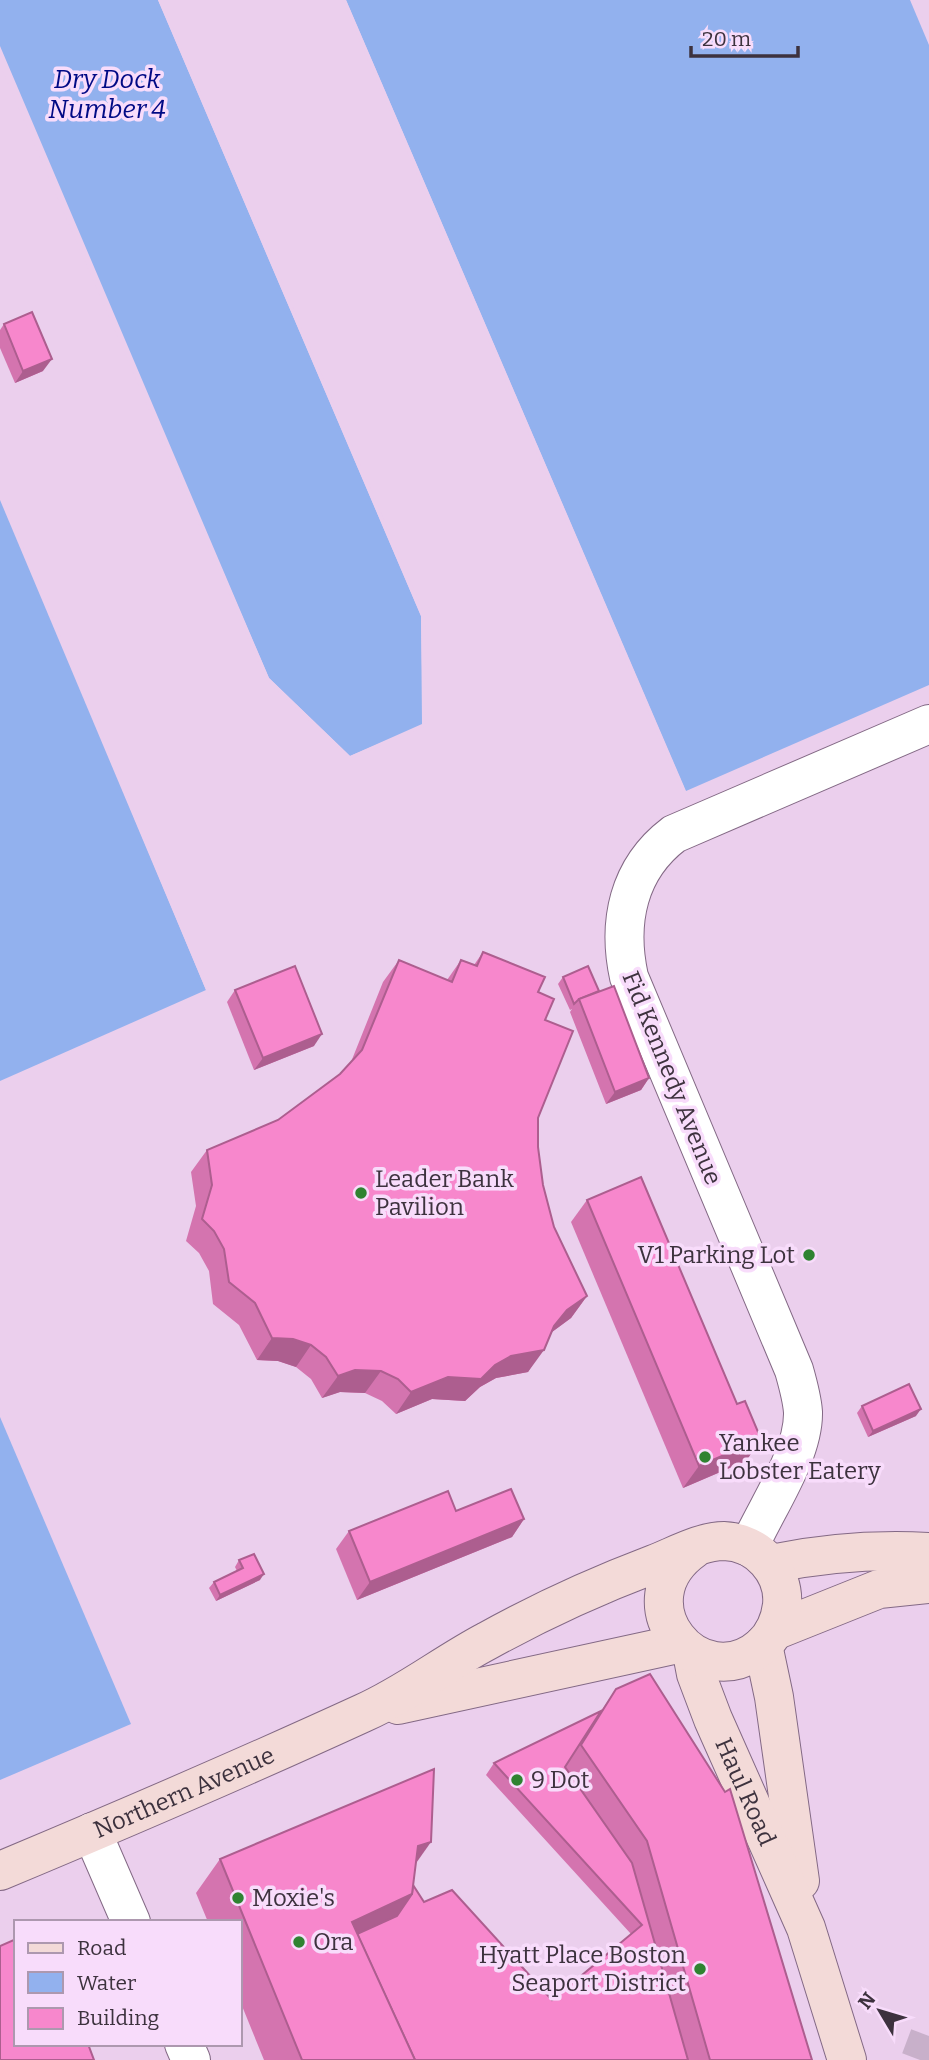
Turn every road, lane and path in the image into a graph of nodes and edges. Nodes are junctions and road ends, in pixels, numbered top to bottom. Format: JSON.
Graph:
{"nodes":[{"id":1,"x":929,"y":724,"type":"edge"},
{"id":2,"x":694,"y":1549,"type":"junction"},
{"id":3,"x":929,"y":1552,"type":"edge"},
{"id":4,"x":760,"y":1555,"type":"junction"},
{"id":5,"x":929,"y":1584,"type":"edge"},
{"id":6,"x":768,"y":1638,"type":"junction"},
{"id":7,"x":685,"y":1648,"type":"junction"},
{"id":8,"x":365,"y":1713,"type":"junction"},
{"id":9,"x":92,"y":1832,"type":"junction"},
{"id":10,"x":0,"y":1871,"type":"edge"},
{"id":11,"x":130,"y":1920,"type":"edge"},
{"id":12,"x":806,"y":1928,"type":"junction"},
{"id":13,"x":847,"y":2060,"type":"edge"}],
"edges":[{"from":1,"to":4,"type":"street","name":"Fid Kennedy Avenue"},
{"from":2,"to":4,"type":"main road","name":"Northern Avenue"},
{"from":2,"to":7,"type":"main road"},
{"from":2,"to":8,"type":"main road","name":"Northern Avenue"},
{"from":3,"to":4,"type":"main road","name":"Northern Avenue"},
{"from":4,"to":6,"type":"main road"},
{"from":5,"to":6,"type":"main road","name":"Northern Avenue"},
{"from":6,"to":7,"type":"main road","name":"Northern Avenue"},
{"from":6,"to":12,"type":"main road","name":"Haul Road"},
{"from":7,"to":8,"type":"main road","name":"Northern Avenue"},
{"from":7,"to":12,"type":"main road","name":"Haul Road"},
{"from":8,"to":9,"type":"main road","name":"Northern Avenue"},
{"from":9,"to":10,"type":"main road","name":"Northern Avenue"},
{"from":9,"to":11,"type":"street"},
{"from":12,"to":13,"type":"main road","name":"Haul Road"}]}
